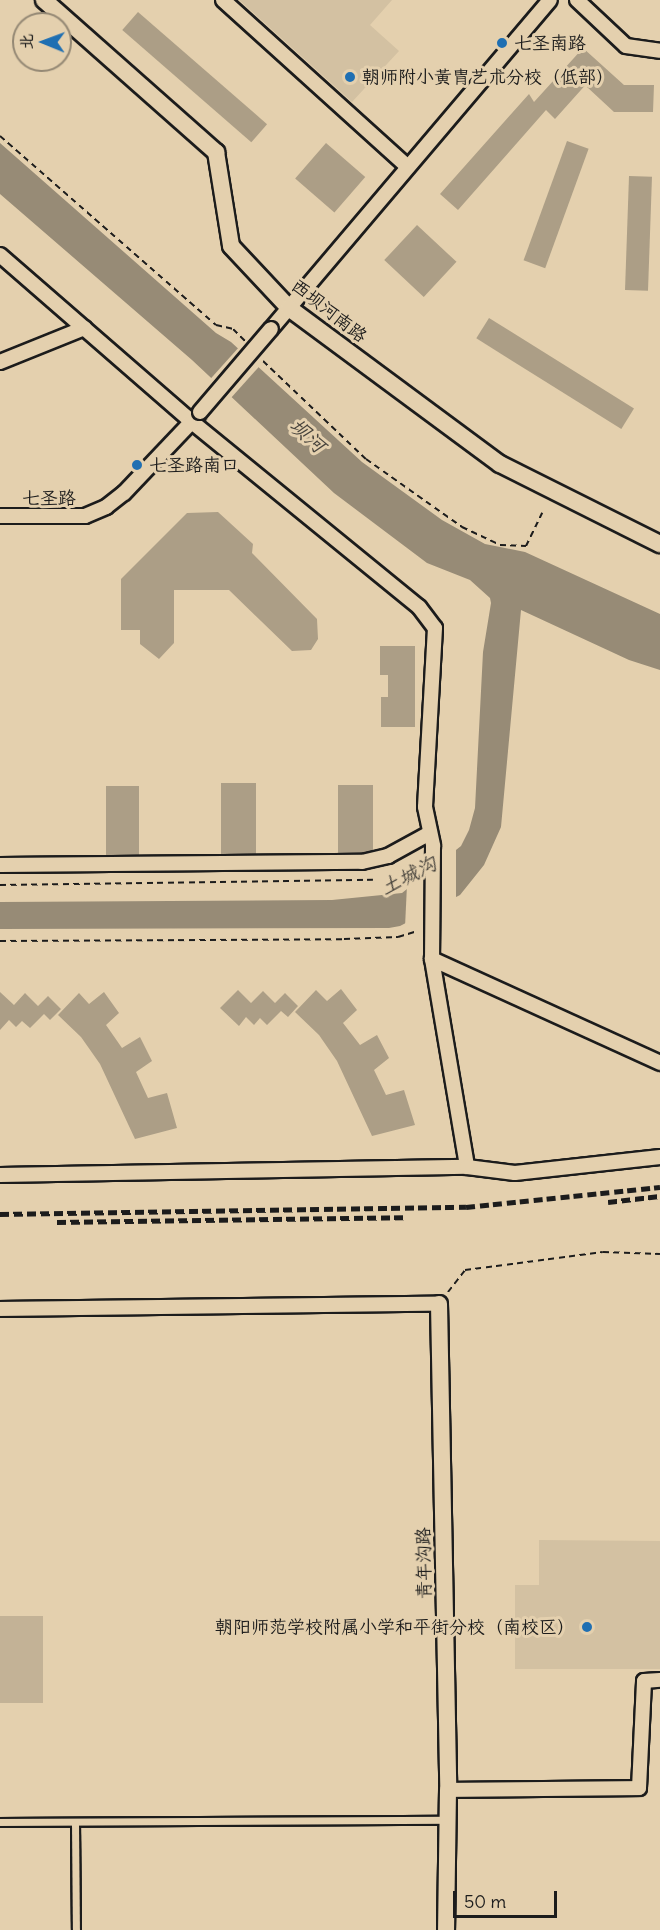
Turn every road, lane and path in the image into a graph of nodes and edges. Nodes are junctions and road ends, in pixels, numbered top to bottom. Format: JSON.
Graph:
{"nodes":[{"id":1,"x":44,"y":0,"type":"edge"},
{"id":2,"x":223,"y":0,"type":"edge"},
{"id":3,"x":550,"y":0,"type":"edge"},
{"id":4,"x":577,"y":0,"type":"edge"},
{"id":5,"x":660,"y":51,"type":"edge"},
{"id":6,"x":0,"y":136,"type":"edge"},
{"id":7,"x":407,"y":166,"type":"junction"},
{"id":8,"x":0,"y":255,"type":"edge"},
{"id":9,"x":289,"y":308,"type":"junction"},
{"id":10,"x":84,"y":328,"type":"junction"},
{"id":11,"x":247,"y":344,"type":"dead end"},
{"id":12,"x":262,"y":360,"type":"dead end"},
{"id":13,"x":0,"y":362,"type":"edge"},
{"id":14,"x":196,"y":417,"type":"junction"},
{"id":15,"x":542,"y":513,"type":"dead end"},
{"id":16,"x":0,"y":516,"type":"edge"},
{"id":17,"x":660,"y":544,"type":"edge"},
{"id":18,"x":430,"y":840,"type":"junction"},
{"id":19,"x":0,"y":865,"type":"edge"},
{"id":20,"x":374,"y":880,"type":"dead end"},
{"id":21,"x":0,"y":885,"type":"edge"},
{"id":22,"x":414,"y":932,"type":"dead end"},
{"id":23,"x":0,"y":941,"type":"edge"},
{"id":24,"x":432,"y":959,"type":"junction"},
{"id":25,"x":660,"y":1063,"type":"edge"},
{"id":26,"x":660,"y":1157,"type":"edge"},
{"id":27,"x":467,"y":1167,"type":"junction"},
{"id":28,"x":0,"y":1175,"type":"edge"},
{"id":29,"x":660,"y":1254,"type":"edge"},
{"id":30,"x":439,"y":1304,"type":"junction"},
{"id":31,"x":0,"y":1309,"type":"edge"},
{"id":32,"x":660,"y":1680,"type":"edge"},
{"id":33,"x":448,"y":1790,"type":"junction"},
{"id":34,"x":447,"y":1820,"type":"junction"},
{"id":35,"x":0,"y":1822,"type":"edge"},
{"id":36,"x":75,"y":1823,"type":"junction"},
{"id":37,"x":76,"y":1930,"type":"edge"},
{"id":38,"x":446,"y":1930,"type":"edge"}],
"edges":[{"from":1,"to":9,"type":"street","name":"西坝河南路"},
{"from":2,"to":7,"type":"street"},
{"from":3,"to":7,"type":"street"},
{"from":4,"to":5,"type":"street"},
{"from":6,"to":11,"type":"path"},
{"from":7,"to":9,"type":"street"},
{"from":8,"to":10,"type":"street"},
{"from":9,"to":14,"type":"street","name":"七圣路","bridge":true},
{"from":9,"to":17,"type":"street","name":"西坝河南路"},
{"from":10,"to":13,"type":"street"},
{"from":10,"to":14,"type":"street"},
{"from":12,"to":15,"type":"path"},
{"from":14,"to":16,"type":"street","name":"七圣路"},
{"from":14,"to":18,"type":"street"},
{"from":18,"to":19,"type":"street"},
{"from":18,"to":24,"type":"street"},
{"from":20,"to":21,"type":"path"},
{"from":22,"to":23,"type":"path"},
{"from":24,"to":25,"type":"street"},
{"from":24,"to":27,"type":"street"},
{"from":26,"to":27,"type":"street"},
{"from":27,"to":28,"type":"street"},
{"from":29,"to":30,"type":"path"},
{"from":30,"to":31,"type":"street"},
{"from":30,"to":33,"type":"street","name":"青年沟路"},
{"from":32,"to":33,"type":"street"},
{"from":33,"to":34,"type":"street","name":"青年沟路"},
{"from":34,"to":36,"type":"lane"},
{"from":34,"to":38,"type":"street","name":"青年沟路"},
{"from":35,"to":36,"type":"lane"},
{"from":36,"to":37,"type":"lane"}]}
